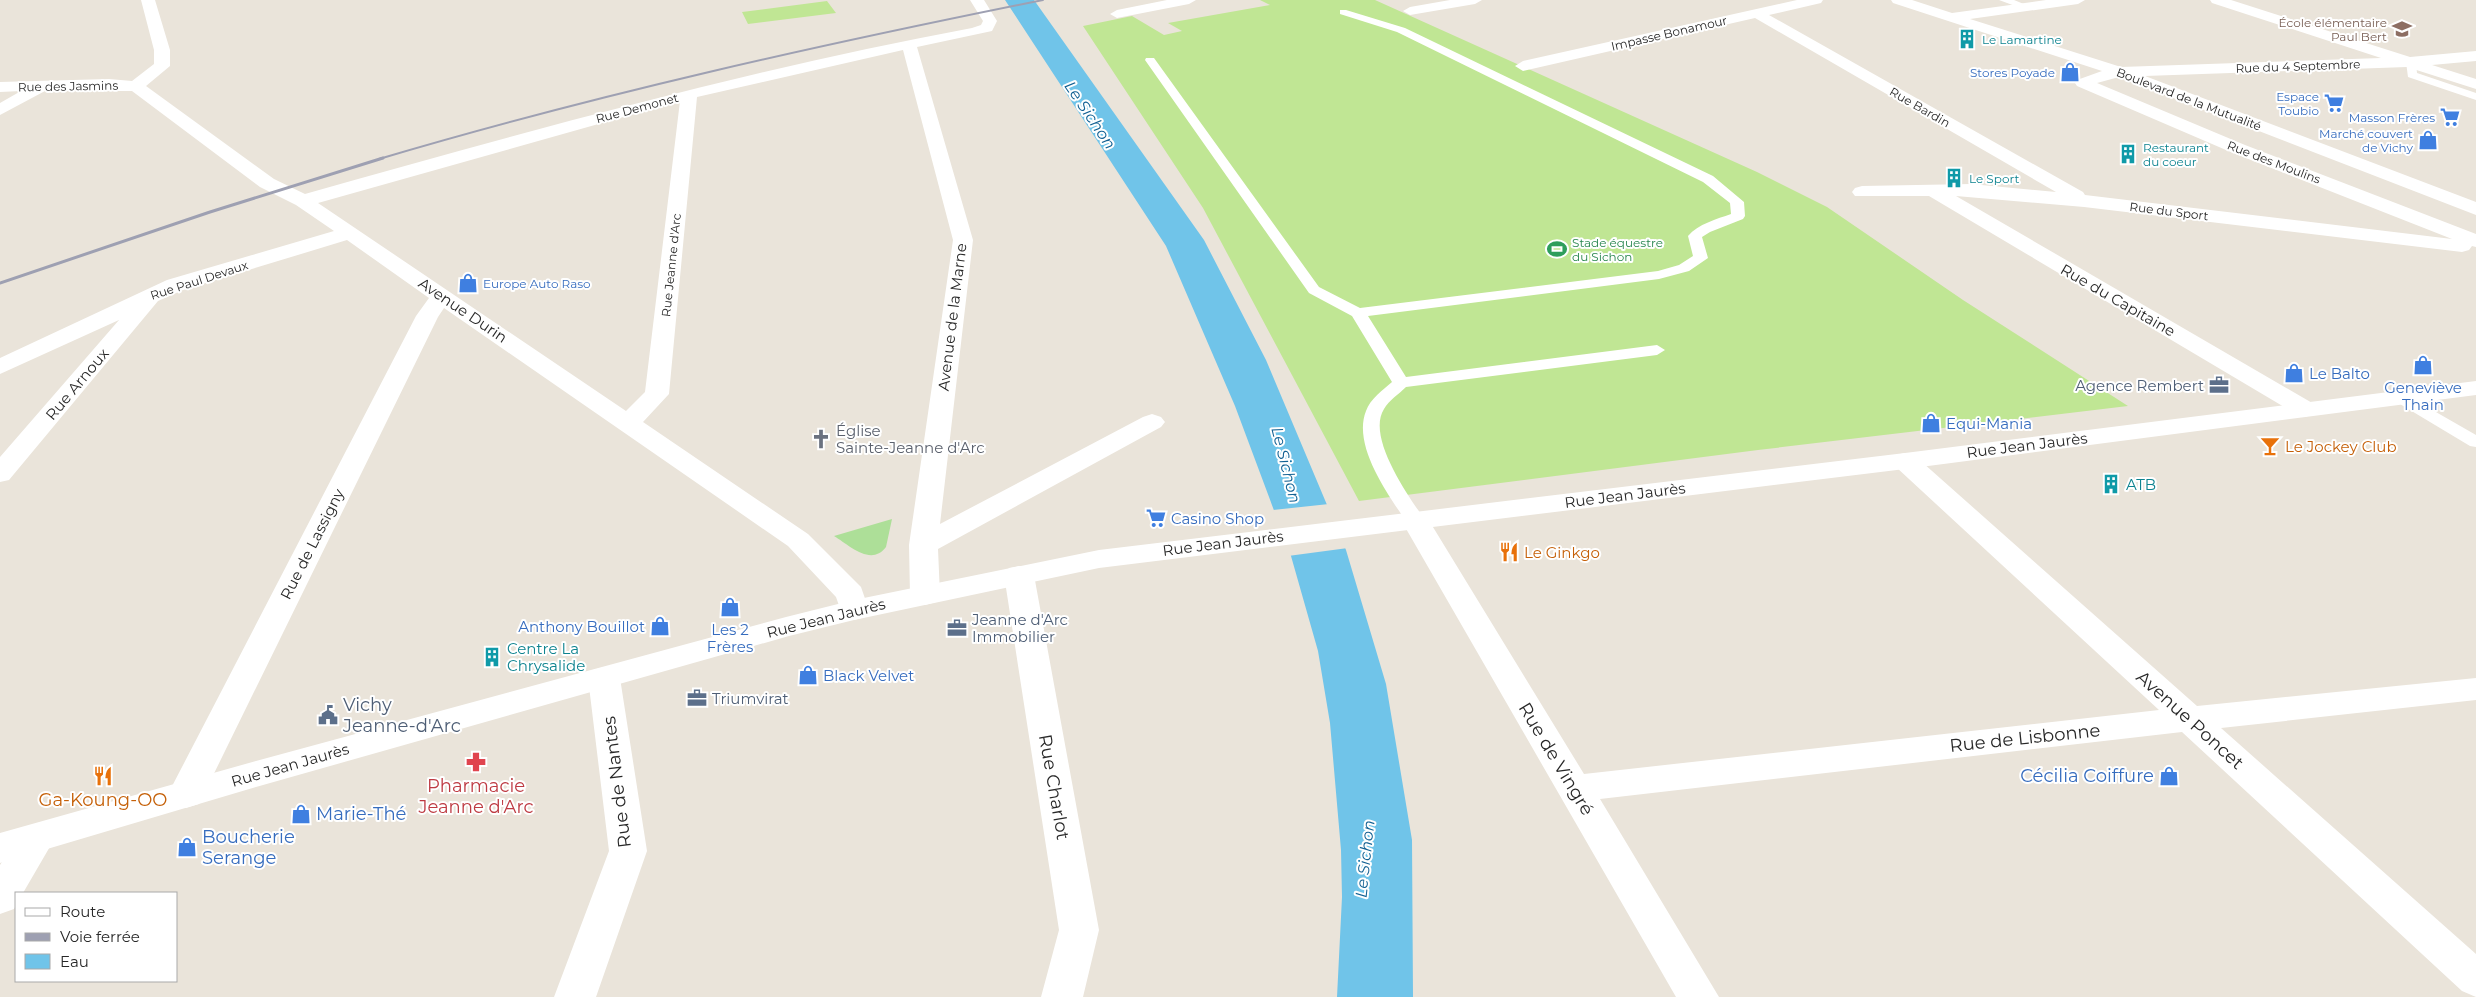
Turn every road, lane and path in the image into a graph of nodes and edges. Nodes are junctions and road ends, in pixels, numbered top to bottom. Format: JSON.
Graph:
{"nodes":[{"id":1,"x":148,"y":0,"type":"edge"},
{"id":2,"x":977,"y":0,"type":"edge"},
{"id":3,"x":1189,"y":0,"type":"edge"},
{"id":4,"x":1475,"y":0,"type":"edge"},
{"id":5,"x":1816,"y":0,"type":"edge"},
{"id":6,"x":1898,"y":0,"type":"edge"},
{"id":7,"x":2004,"y":0,"type":"edge"},
{"id":8,"x":2078,"y":0,"type":"edge"},
{"id":9,"x":2217,"y":0,"type":"edge"},
{"id":10,"x":2026,"y":7,"type":"junction"},
{"id":11,"x":1343,"y":12,"type":"dead end"},
{"id":12,"x":1410,"y":12,"type":"dead end"},
{"id":13,"x":1756,"y":13,"type":"junction"},
{"id":14,"x":1117,"y":14,"type":"dead end"},
{"id":15,"x":1951,"y":17,"type":"junction"},
{"id":16,"x":909,"y":44,"type":"junction"},
{"id":17,"x":2476,"y":56,"type":"edge"},
{"id":18,"x":1150,"y":60,"type":"dead end"},
{"id":19,"x":2411,"y":62,"type":"junction"},
{"id":20,"x":1515,"y":68,"type":"joint"},
{"id":21,"x":2120,"y":72,"type":"junction"},
{"id":22,"x":1491,"y":74,"type":"junction"},
{"id":23,"x":2476,"y":84,"type":"edge"},
{"id":24,"x":43,"y":86,"type":"junction"},
{"id":25,"x":136,"y":86,"type":"junction"},
{"id":26,"x":0,"y":87,"type":"edge"},
{"id":27,"x":689,"y":94,"type":"junction"},
{"id":28,"x":2476,"y":97,"type":"edge"},
{"id":29,"x":0,"y":110,"type":"edge"},
{"id":30,"x":1932,"y":190,"type":"junction"},
{"id":31,"x":1862,"y":192,"type":"dead end"},
{"id":32,"x":2084,"y":201,"type":"junction"},
{"id":33,"x":303,"y":202,"type":"junction"},
{"id":34,"x":2476,"y":209,"type":"edge"},
{"id":35,"x":350,"y":233,"type":"junction"},
{"id":36,"x":2476,"y":241,"type":"edge"},
{"id":37,"x":2476,"y":247,"type":"edge"},
{"id":38,"x":153,"y":294,"type":"junction"},
{"id":39,"x":442,"y":296,"type":"junction"},
{"id":40,"x":1358,"y":313,"type":"junction"},
{"id":41,"x":1657,"y":350,"type":"dead end"},
{"id":42,"x":0,"y":367,"type":"edge"},
{"id":43,"x":1401,"y":383,"type":"junction"},
{"id":44,"x":2476,"y":388,"type":"edge"},
{"id":45,"x":2401,"y":397,"type":"junction"},
{"id":46,"x":2305,"y":409,"type":"junction"},
{"id":47,"x":1152,"y":422,"type":"dead end"},
{"id":48,"x":628,"y":423,"type":"junction"},
{"id":49,"x":2476,"y":442,"type":"edge"},
{"id":50,"x":1905,"y":460,"type":"junction"},
{"id":51,"x":0,"y":474,"type":"edge"},
{"id":52,"x":1415,"y":520,"type":"junction"},
{"id":53,"x":923,"y":545,"type":"junction"},
{"id":54,"x":1019,"y":575,"type":"junction"},
{"id":55,"x":925,"y":595,"type":"junction"},
{"id":56,"x":854,"y":610,"type":"junction"},
{"id":57,"x":604,"y":678,"type":"junction"},
{"id":58,"x":2476,"y":689,"type":"edge"},
{"id":59,"x":2190,"y":719,"type":"junction"},
{"id":60,"x":1574,"y":788,"type":"junction"},
{"id":61,"x":186,"y":794,"type":"junction"},
{"id":62,"x":37,"y":838,"type":"junction"},
{"id":63,"x":0,"y":848,"type":"edge"},
{"id":64,"x":0,"y":898,"type":"edge"},
{"id":65,"x":2476,"y":979,"type":"edge"},
{"id":66,"x":575,"y":997,"type":"edge"},
{"id":67,"x":1062,"y":997,"type":"edge"},
{"id":68,"x":1698,"y":997,"type":"edge"}],
"edges":[{"from":1,"to":25,"type":"street"},
{"from":2,"to":16,"type":"street","name":"Rue Demonet"},
{"from":3,"to":14,"type":"street"},
{"from":4,"to":12,"type":"street"},
{"from":5,"to":13,"type":"street","name":"Impasse Bonamour"},
{"from":6,"to":15,"type":"street","name":"Boulevard de la Mutualité"},
{"from":7,"to":10,"type":"lane"},
{"from":8,"to":10,"type":"street"},
{"from":9,"to":19,"type":"street"},
{"from":10,"to":15,"type":"street"},
{"from":11,"to":22,"type":"lane"},
{"from":13,"to":20,"type":"street","name":"Impasse Bonamour"},
{"from":13,"to":32,"type":"street","name":"Rue Bardin"},
{"from":15,"to":21,"type":"street","name":"Boulevard de la Mutualité"},
{"from":16,"to":27,"type":"street","name":"Rue Demonet"},
{"from":16,"to":53,"type":"street","name":"Avenue de la Marne"},
{"from":17,"to":19,"type":"street","name":"Rue du 4 Septembre"},
{"from":18,"to":40,"type":"lane"},
{"from":19,"to":21,"type":"street","name":"Rue du 4 Septembre"},
{"from":19,"to":23,"type":"street"},
{"from":19,"to":28,"type":"lane"},
{"from":20,"to":22,"type":"lane"},
{"from":21,"to":34,"type":"street","name":"Boulevard de la Mutualité"},
{"from":21,"to":36,"type":"street","name":"Rue des Moulins"},
{"from":22,"to":40,"type":"lane"},
{"from":24,"to":25,"type":"street","name":"Rue des Jasmins"},
{"from":24,"to":26,"type":"street","name":"Rue des Jasmins"},
{"from":24,"to":29,"type":"street"},
{"from":25,"to":33,"type":"street","name":"Avenue Durin"},
{"from":27,"to":33,"type":"street","name":"Rue Demonet"},
{"from":27,"to":48,"type":"street","name":"Rue Jeanne d'Arc"},
{"from":30,"to":31,"type":"street","name":"Rue du Sport"},
{"from":30,"to":32,"type":"street","name":"Rue du Sport"},
{"from":30,"to":46,"type":"street","name":"Rue du Capitaine"},
{"from":32,"to":37,"type":"street","name":"Rue du Sport"},
{"from":33,"to":35,"type":"street","name":"Avenue Durin"},
{"from":35,"to":38,"type":"street","name":"Rue Paul Devaux"},
{"from":35,"to":39,"type":"street","name":"Avenue Durin"},
{"from":38,"to":42,"type":"street","name":"Rue Paul Devaux"},
{"from":38,"to":51,"type":"street","name":"Rue Arnoux"},
{"from":39,"to":48,"type":"street","name":"Avenue Durin"},
{"from":39,"to":61,"type":"street","name":"Rue de Lassigny"},
{"from":40,"to":43,"type":"lane"},
{"from":41,"to":43,"type":"lane"},
{"from":43,"to":52,"type":"lane"},
{"from":44,"to":45,"type":"street","name":"Rue Jean Jaurès"},
{"from":45,"to":46,"type":"street","name":"Rue Jean Jaurès"},
{"from":45,"to":49,"type":"lane"},
{"from":46,"to":50,"type":"street","name":"Rue Jean Jaurès"},
{"from":47,"to":53,"type":"street"},
{"from":48,"to":56,"type":"street","name":"Avenue Durin"},
{"from":50,"to":52,"type":"street","name":"Rue Jean Jaurès"},
{"from":50,"to":59,"type":"street","name":"Avenue Poncet"},
{"from":52,"to":54,"type":"street","name":"Rue Jean Jaurès"},
{"from":52,"to":60,"type":"street","name":"Rue de Vingré"},
{"from":53,"to":55,"type":"street","name":"Avenue de la Marne"},
{"from":54,"to":55,"type":"street","name":"Rue Jean Jaurès"},
{"from":54,"to":67,"type":"street","name":"Rue Charlot"},
{"from":55,"to":56,"type":"street","name":"Rue Jean Jaurès"},
{"from":56,"to":57,"type":"street","name":"Rue Jean Jaurès"},
{"from":57,"to":61,"type":"street","name":"Rue Jean Jaurès"},
{"from":57,"to":66,"type":"street","name":"Rue de Nantes"},
{"from":58,"to":59,"type":"street","name":"Rue de Lisbonne"},
{"from":59,"to":60,"type":"street","name":"Rue de Lisbonne"},
{"from":59,"to":65,"type":"street","name":"Avenue Poncet"},
{"from":60,"to":68,"type":"street","name":"Rue de Vingré"},
{"from":61,"to":62,"type":"street","name":"Rue Jean Jaurès"},
{"from":62,"to":63,"type":"street","name":"Rue Jean Jaurès"},
{"from":62,"to":64,"type":"street"}]}
